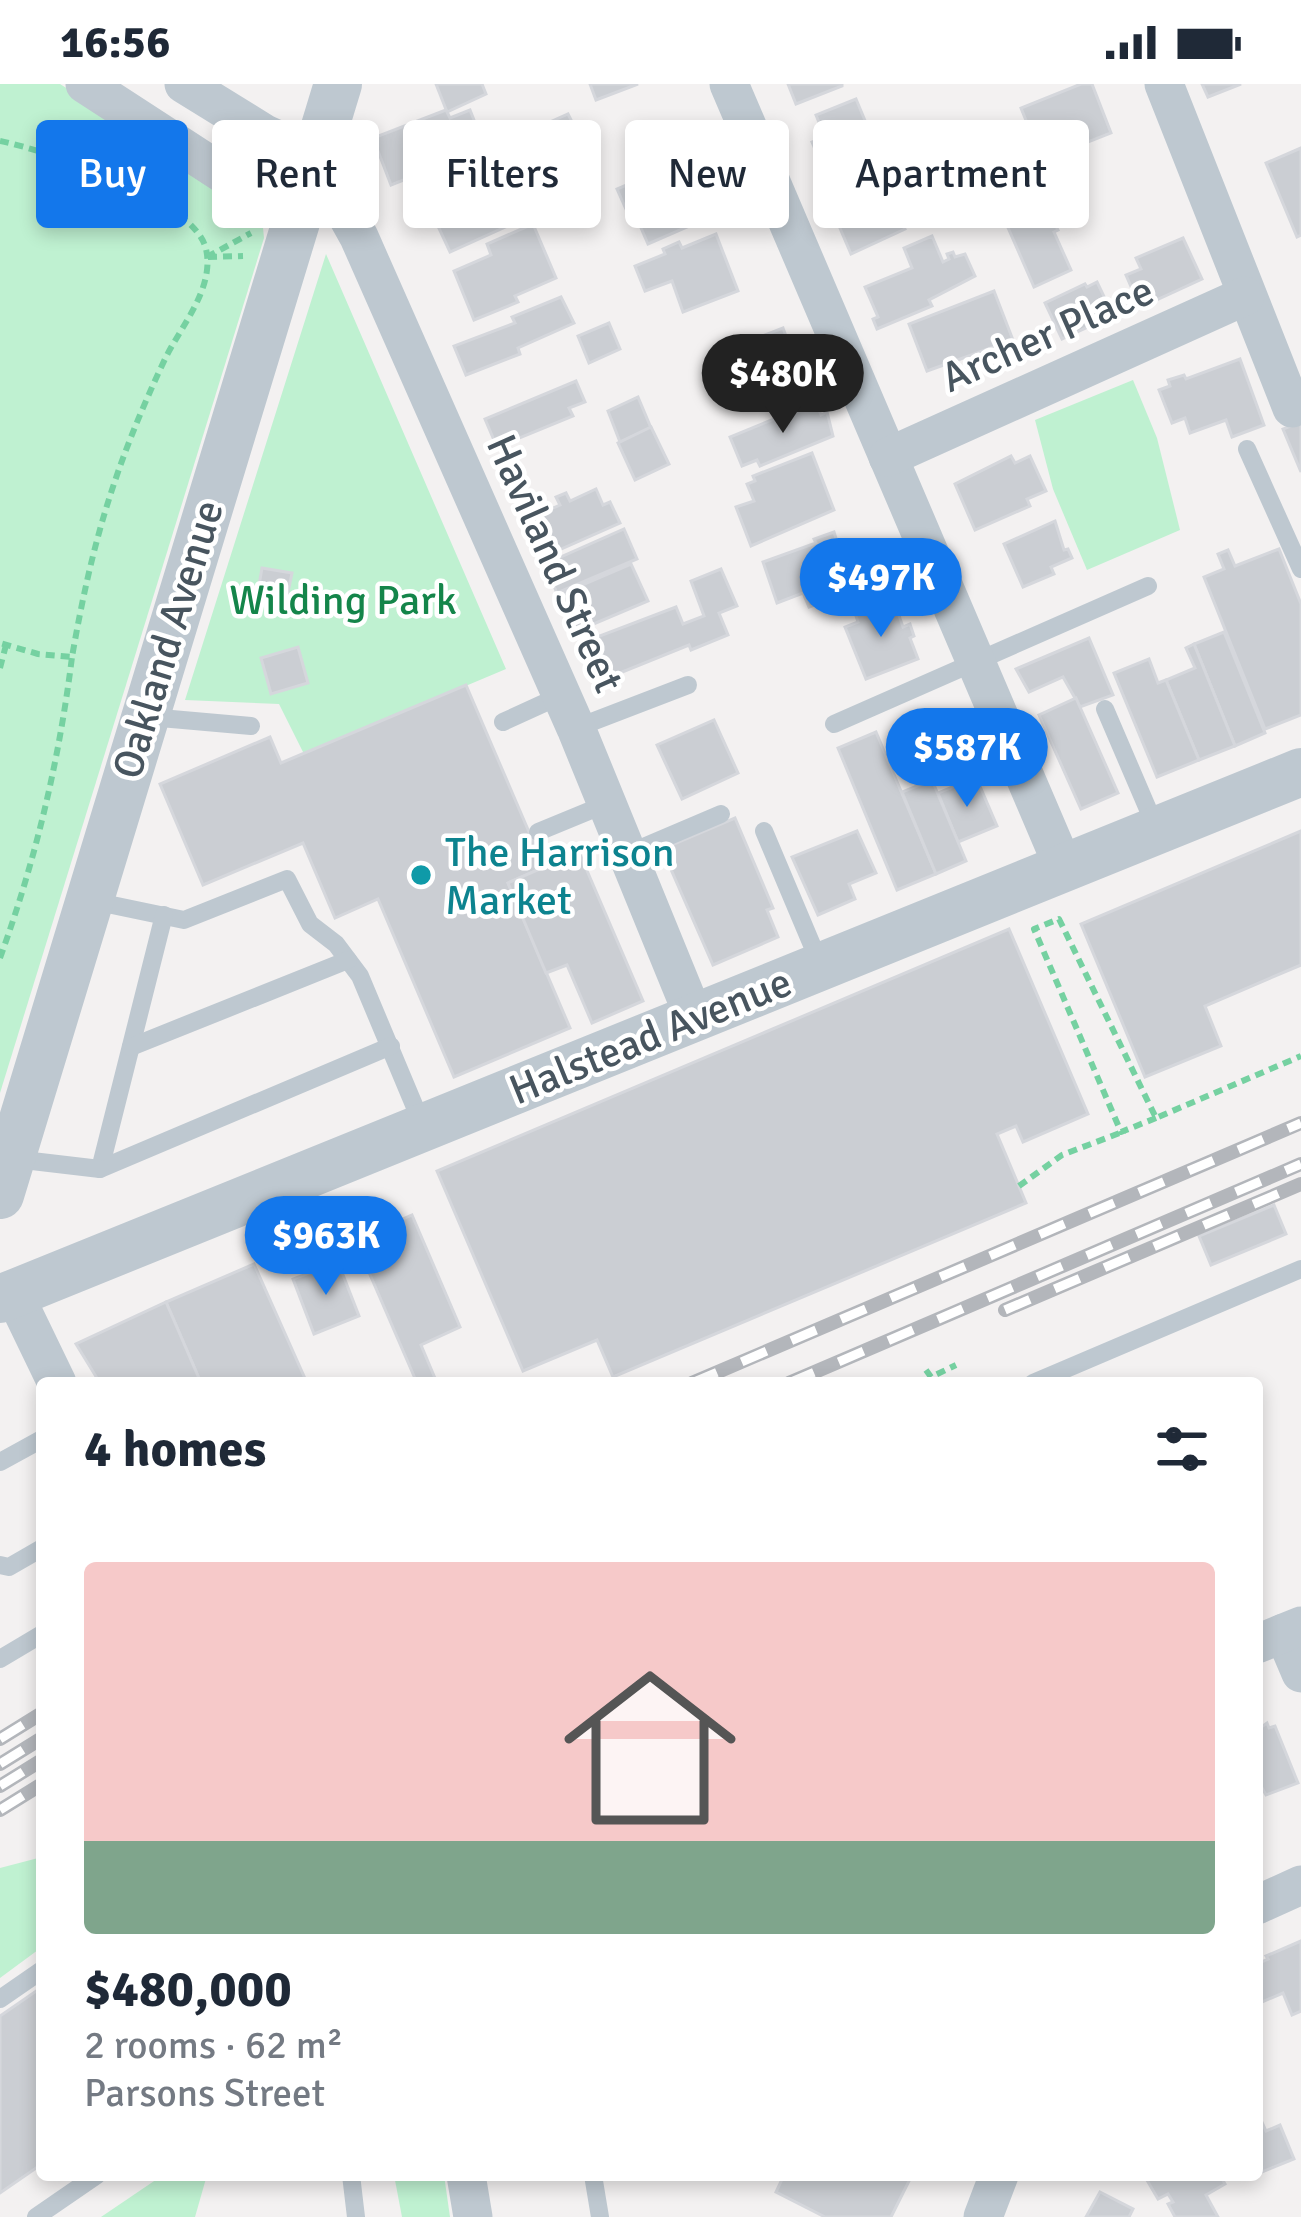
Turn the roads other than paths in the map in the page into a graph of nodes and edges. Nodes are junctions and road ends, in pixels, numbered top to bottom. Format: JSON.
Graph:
{"nodes":[{"id":1,"x":86,"y":84,"type":"edge"},
{"id":2,"x":184,"y":84,"type":"edge"},
{"id":3,"x":338,"y":84,"type":"edge"},
{"id":4,"x":729,"y":84,"type":"edge"},
{"id":5,"x":1164,"y":84,"type":"edge"},
{"id":6,"x":242,"y":120,"type":"edge"},
{"id":7,"x":326,"y":120,"type":"edge"},
{"id":8,"x":212,"y":166,"type":"edge"},
{"id":9,"x":278,"y":228,"type":"edge"},
{"id":10,"x":354,"y":228,"type":"edge"},
{"id":11,"x":1245,"y":296,"type":"junction"},
{"id":12,"x":1292,"y":408,"type":"dead end"},
{"id":13,"x":1247,"y":449,"type":"dead end"},
{"id":14,"x":888,"y":457,"type":"junction"},
{"id":15,"x":1301,"y":569,"type":"edge"},
{"id":16,"x":1148,"y":586,"type":"dead end"},
{"id":17,"x":974,"y":662,"type":"junction"},
{"id":18,"x":688,"y":685,"type":"dead end"},
{"id":19,"x":1105,"y":709,"type":"dead end"},
{"id":20,"x":569,"y":711,"type":"junction"},
{"id":21,"x":144,"y":717,"type":"junction"},
{"id":22,"x":503,"y":722,"type":"dead end"},
{"id":23,"x":834,"y":724,"type":"dead end"},
{"id":24,"x":251,"y":726,"type":"dead end"},
{"id":25,"x":1301,"y":772,"type":"edge"},
{"id":26,"x":606,"y":804,"type":"junction"},
{"id":27,"x":721,"y":814,"type":"dead end"},
{"id":28,"x":1156,"y":828,"type":"junction"},
{"id":29,"x":764,"y":831,"type":"dead end"},
{"id":30,"x":538,"y":832,"type":"dead end"},
{"id":31,"x":627,"y":854,"type":"junction"},
{"id":32,"x":1063,"y":866,"type":"junction"},
{"id":33,"x":89,"y":901,"type":"junction"},
{"id":34,"x":164,"y":915,"type":"junction"},
{"id":35,"x":348,"y":960,"type":"junction"},
{"id":36,"x":820,"y":964,"type":"junction"},
{"id":37,"x":694,"y":1017,"type":"junction"},
{"id":38,"x":391,"y":1046,"type":"junction"},
{"id":39,"x":131,"y":1047,"type":"junction"},
{"id":40,"x":424,"y":1129,"type":"junction"},
{"id":41,"x":100,"y":1169,"type":"junction"},
{"id":42,"x":5,"y":1177,"type":"edge"},
{"id":43,"x":1301,"y":1268,"type":"edge"},
{"id":44,"x":7,"y":1296,"type":"edge"},
{"id":45,"x":54,"y":1377,"type":"edge"},
{"id":46,"x":1063,"y":1377,"type":"edge"},
{"id":47,"x":36,"y":1442,"type":"edge"},
{"id":48,"x":0,"y":1462,"type":"edge"},
{"id":49,"x":36,"y":1552,"type":"edge"},
{"id":50,"x":0,"y":1565,"type":"edge"},
{"id":51,"x":1281,"y":1634,"type":"edge"},
{"id":52,"x":36,"y":1638,"type":"edge"},
{"id":53,"x":0,"y":1659,"type":"edge"},
{"id":54,"x":1301,"y":1673,"type":"edge"},
{"id":55,"x":1301,"y":1885,"type":"edge"},
{"id":56,"x":1263,"y":1902,"type":"edge"},
{"id":57,"x":36,"y":1974,"type":"edge"},
{"id":58,"x":0,"y":1999,"type":"edge"},
{"id":59,"x":88,"y":2181,"type":"edge"},
{"id":60,"x":352,"y":2181,"type":"edge"},
{"id":61,"x":467,"y":2181,"type":"edge"},
{"id":62,"x":594,"y":2181,"type":"edge"},
{"id":63,"x":997,"y":2181,"type":"edge"},
{"id":64,"x":36,"y":2217,"type":"edge"},
{"id":65,"x":356,"y":2217,"type":"edge"},
{"id":66,"x":473,"y":2217,"type":"edge"},
{"id":67,"x":600,"y":2217,"type":"edge"},
{"id":68,"x":983,"y":2217,"type":"edge"}],
"edges":[{"from":1,"to":8,"type":"street"},
{"from":2,"to":6,"type":"street"},
{"from":3,"to":7,"type":"street","name":"Oakland Avenue"},
{"from":4,"to":14,"type":"street"},
{"from":5,"to":11,"type":"street"},
{"from":9,"to":21,"type":"street","name":"Oakland Avenue"},
{"from":10,"to":20,"type":"street","name":"Haviland Street"},
{"from":11,"to":12,"type":"street"},
{"from":11,"to":14,"type":"street","name":"Archer Place"},
{"from":13,"to":15,"type":"lane"},
{"from":14,"to":17,"type":"street"},
{"from":16,"to":17,"type":"lane"},
{"from":17,"to":23,"type":"lane"},
{"from":17,"to":32,"type":"street"},
{"from":18,"to":20,"type":"lane"},
{"from":19,"to":28,"type":"lane"},
{"from":20,"to":22,"type":"lane"},
{"from":20,"to":26,"type":"street","name":"Haviland Street"},
{"from":21,"to":24,"type":"lane"},
{"from":21,"to":33,"type":"street","name":"Oakland Avenue"},
{"from":25,"to":28,"type":"street","name":"Halstead Avenue"},
{"from":26,"to":30,"type":"lane"},
{"from":26,"to":31,"type":"street","name":"Haviland Street"},
{"from":27,"to":31,"type":"lane"},
{"from":28,"to":32,"type":"street","name":"Halstead Avenue"},
{"from":29,"to":36,"type":"lane"},
{"from":31,"to":37,"type":"street","name":"Haviland Street"},
{"from":32,"to":36,"type":"street","name":"Halstead Avenue"},
{"from":33,"to":34,"type":"lane"},
{"from":33,"to":42,"type":"street","name":"Oakland Avenue"},
{"from":34,"to":35,"type":"lane"},
{"from":34,"to":39,"type":"lane"},
{"from":35,"to":38,"type":"lane"},
{"from":35,"to":39,"type":"lane"},
{"from":36,"to":37,"type":"street","name":"Halstead Avenue"},
{"from":37,"to":40,"type":"street","name":"Halstead Avenue"},
{"from":38,"to":40,"type":"lane"},
{"from":38,"to":41,"type":"lane"},
{"from":39,"to":41,"type":"lane"},
{"from":40,"to":44,"type":"street","name":"Halstead Avenue"},
{"from":41,"to":42,"type":"lane"},
{"from":43,"to":46,"type":"lane"},
{"from":44,"to":45,"type":"street"},
{"from":47,"to":48,"type":"lane"},
{"from":49,"to":50,"type":"lane"},
{"from":51,"to":54,"type":"street"},
{"from":52,"to":53,"type":"lane"},
{"from":55,"to":56,"type":"street"},
{"from":57,"to":58,"type":"lane"},
{"from":59,"to":64,"type":"lane"},
{"from":60,"to":65,"type":"lane"},
{"from":61,"to":66,"type":"street"},
{"from":62,"to":67,"type":"lane"},
{"from":63,"to":68,"type":"street"}]}
